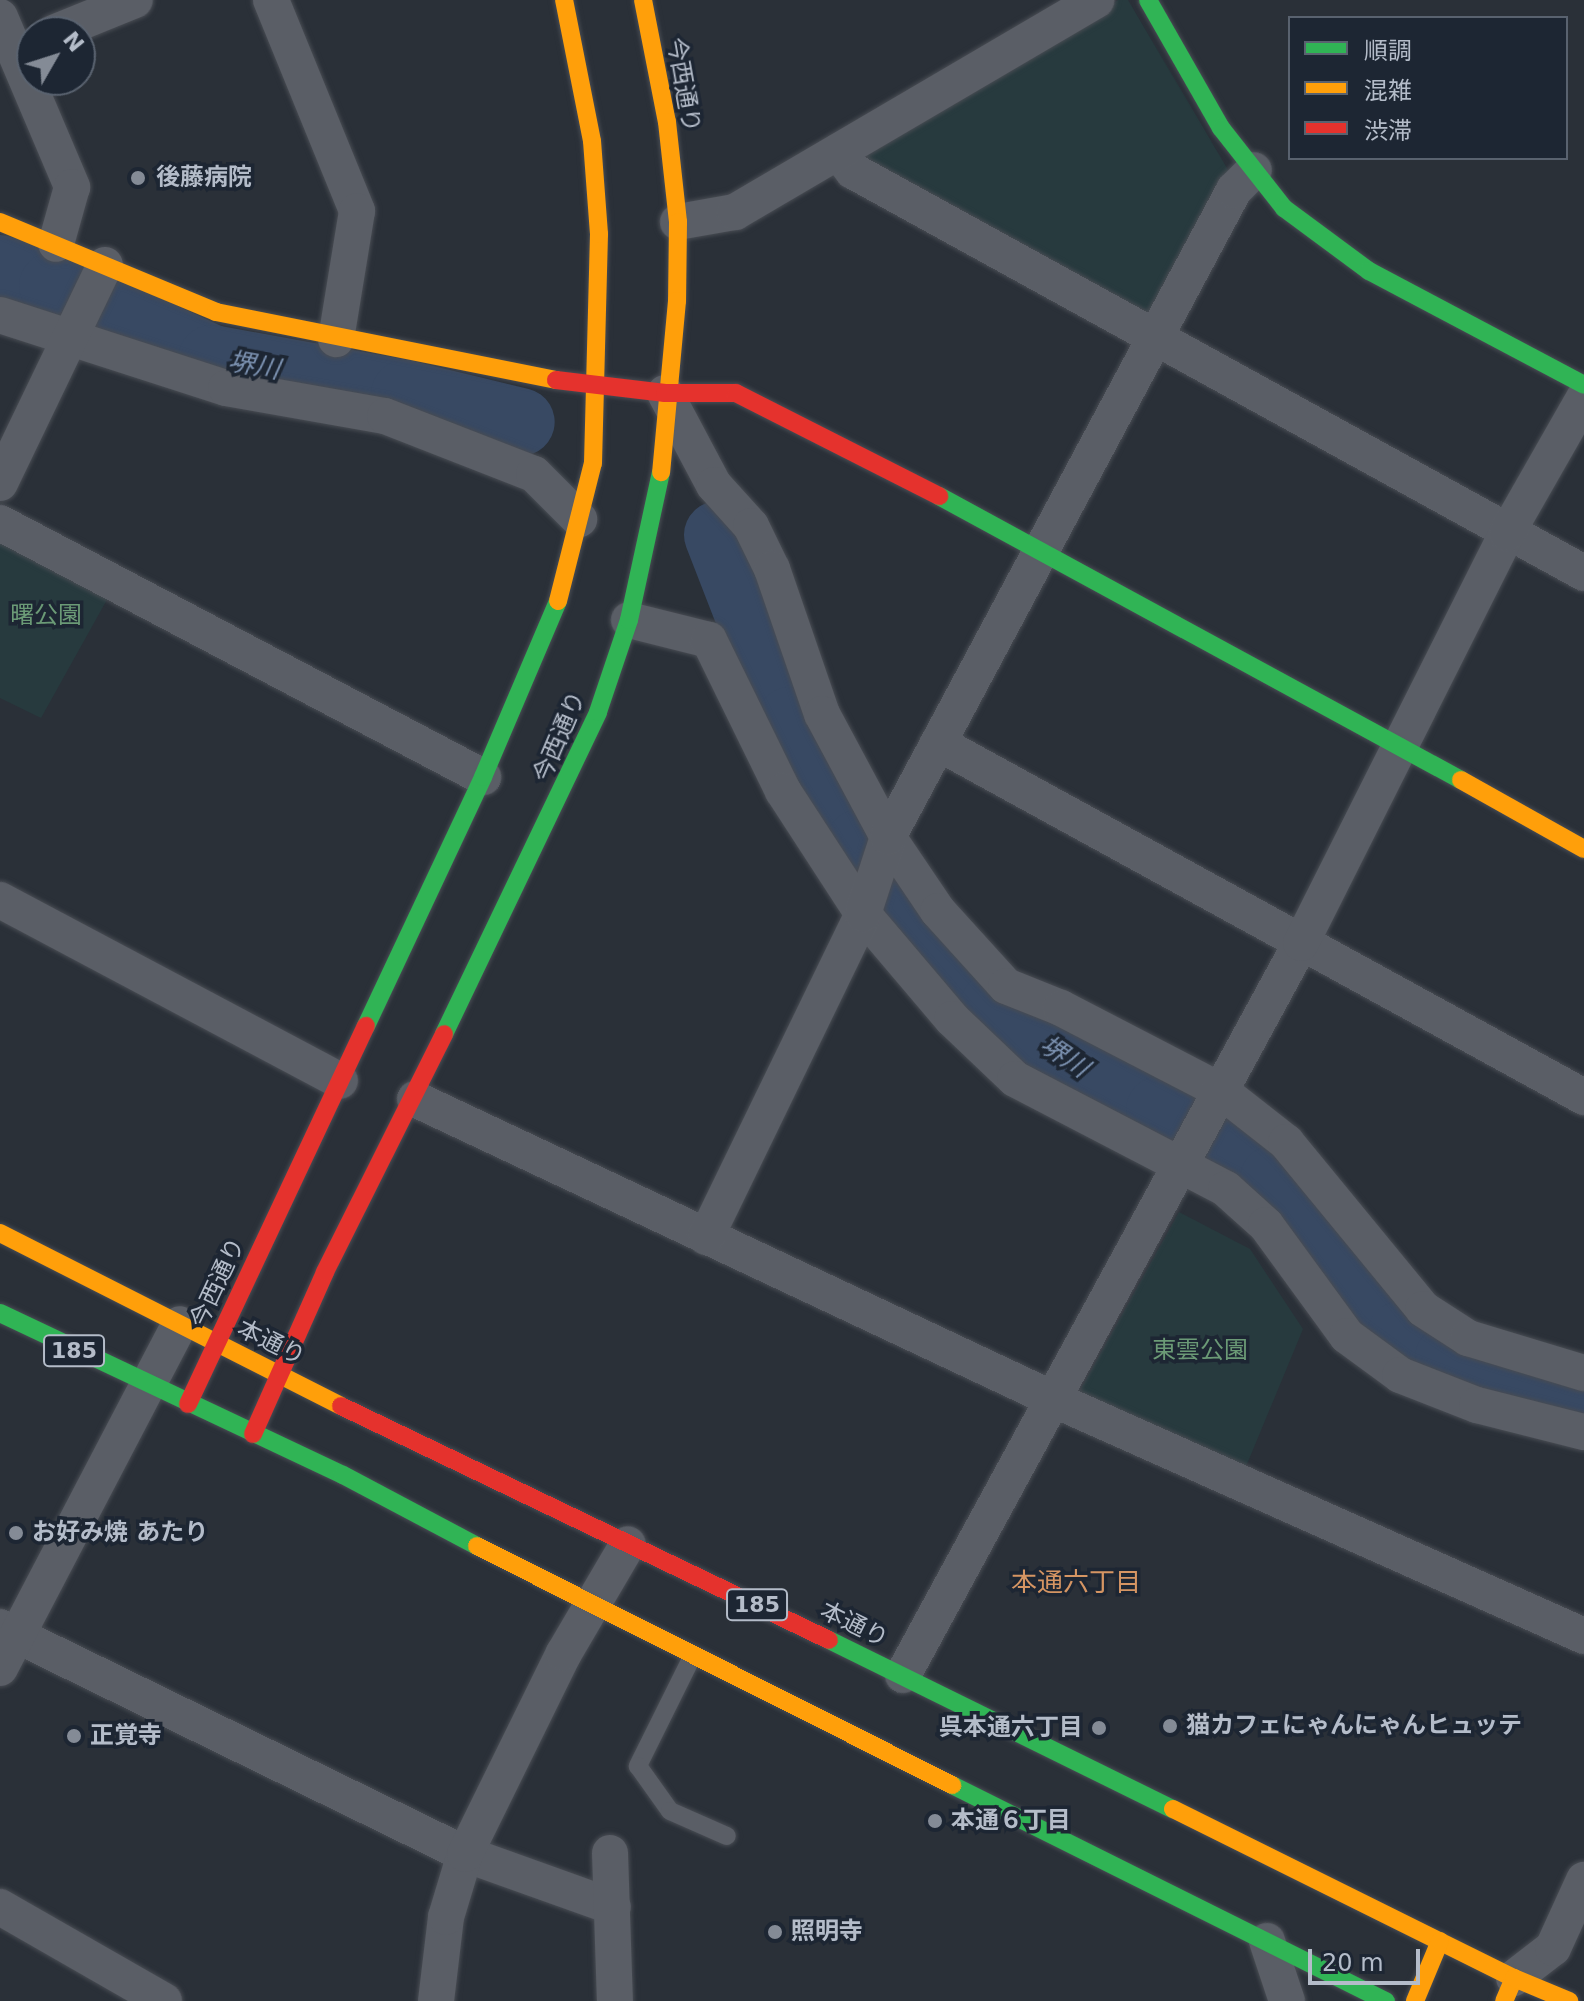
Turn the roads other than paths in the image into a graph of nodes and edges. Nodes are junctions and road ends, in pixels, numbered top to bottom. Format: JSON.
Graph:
{"nodes":[{"id":1,"x":135,"y":0,"type":"edge"},
{"id":2,"x":271,"y":0,"type":"edge"},
{"id":3,"x":564,"y":0,"type":"edge"},
{"id":4,"x":643,"y":0,"type":"edge"},
{"id":5,"x":1096,"y":0,"type":"edge"},
{"id":6,"x":1148,"y":0,"type":"edge"},
{"id":7,"x":96,"y":16,"type":"edge"},
{"id":8,"x":11,"y":41,"type":"edge"},
{"id":9,"x":838,"y":152,"type":"junction"},
{"id":10,"x":1254,"y":170,"type":"junction"},
{"id":11,"x":0,"y":222,"type":"edge"},
{"id":12,"x":678,"y":222,"type":"junction"},
{"id":13,"x":56,"y":244,"type":"junction"},
{"id":14,"x":86,"y":302,"type":"junction"},
{"id":15,"x":0,"y":315,"type":"edge"},
{"id":16,"x":1155,"y":338,"type":"junction"},
{"id":17,"x":336,"y":339,"type":"junction"},
{"id":18,"x":596,"y":384,"type":"junction"},
{"id":19,"x":1584,"y":385,"type":"edge"},
{"id":20,"x":665,"y":393,"type":"junction"},
{"id":21,"x":1584,"y":398,"type":"edge"},
{"id":22,"x":0,"y":483,"type":"edge"},
{"id":23,"x":579,"y":519,"type":"junction"},
{"id":24,"x":0,"y":523,"type":"edge"},
{"id":25,"x":1507,"y":533,"type":"junction"},
{"id":26,"x":1042,"y":548,"type":"junction"},
{"id":27,"x":1584,"y":573,"type":"edge"},
{"id":28,"x":629,"y":620,"type":"junction"},
{"id":29,"x":938,"y":743,"type":"junction"},
{"id":30,"x":1398,"y":747,"type":"junction"},
{"id":31,"x":483,"y":777,"type":"junction"},
{"id":32,"x":885,"y":848,"type":"junction"},
{"id":33,"x":1584,"y":849,"type":"edge"},
{"id":34,"x":0,"y":900,"type":"edge"},
{"id":35,"x":864,"y":910,"type":"junction"},
{"id":36,"x":1301,"y":943,"type":"junction"},
{"id":37,"x":340,"y":1081,"type":"junction"},
{"id":38,"x":1584,"y":1097,"type":"edge"},
{"id":39,"x":415,"y":1099,"type":"junction"},
{"id":40,"x":1216,"y":1101,"type":"junction"},
{"id":41,"x":1187,"y":1155,"type":"junction"},
{"id":42,"x":0,"y":1233,"type":"edge"},
{"id":43,"x":706,"y":1237,"type":"junction"},
{"id":44,"x":0,"y":1313,"type":"edge"},
{"id":45,"x":180,"y":1324,"type":"junction"},
{"id":46,"x":216,"y":1343,"type":"junction"},
{"id":47,"x":1584,"y":1373,"type":"edge"},
{"id":48,"x":279,"y":1374,"type":"junction"},
{"id":49,"x":148,"y":1386,"type":"junction"},
{"id":50,"x":1055,"y":1400,"type":"junction"},
{"id":51,"x":188,"y":1404,"type":"junction"},
{"id":52,"x":1584,"y":1432,"type":"edge"},
{"id":53,"x":253,"y":1434,"type":"junction"},
{"id":54,"x":628,"y":1544,"type":"junction"},
{"id":55,"x":591,"y":1606,"type":"junction"},
{"id":56,"x":8,"y":1631,"type":"edge"},
{"id":57,"x":1584,"y":1636,"type":"edge"},
{"id":58,"x":693,"y":1654,"type":"junction"},
{"id":59,"x":0,"y":1668,"type":"edge"},
{"id":60,"x":903,"y":1675,"type":"junction"},
{"id":61,"x":727,"y":1836,"type":"dead end"},
{"id":62,"x":610,"y":1853,"type":"dead end"},
{"id":63,"x":465,"y":1854,"type":"junction"},
{"id":64,"x":1584,"y":1880,"type":"edge"},
{"id":65,"x":0,"y":1907,"type":"edge"},
{"id":66,"x":613,"y":1907,"type":"junction"},
{"id":67,"x":1267,"y":1941,"type":"junction"},
{"id":68,"x":1440,"y":1941,"type":"junction"},
{"id":69,"x":1509,"y":1989,"type":"edge"},
{"id":70,"x":164,"y":2001,"type":"edge"},
{"id":71,"x":436,"y":2001,"type":"edge"},
{"id":72,"x":615,"y":2001,"type":"edge"},
{"id":73,"x":1287,"y":2001,"type":"edge"},
{"id":74,"x":1386,"y":2001,"type":"edge"},
{"id":75,"x":1415,"y":2001,"type":"edge"},
{"id":76,"x":1569,"y":2001,"type":"edge"}],
"edges":[{"from":1,"to":7,"type":"street"},
{"from":2,"to":17,"type":"street"},
{"from":3,"to":18,"type":"main road","name":"今西通り"},
{"from":4,"to":12,"type":"main road","name":"今西通り"},
{"from":5,"to":9,"type":"street"},
{"from":6,"to":10,"type":"main road"},
{"from":8,"to":13,"type":"street"},
{"from":9,"to":12,"type":"street"},
{"from":9,"to":16,"type":"street"},
{"from":10,"to":16,"type":"street"},
{"from":10,"to":19,"type":"main road"},
{"from":11,"to":13,"type":"main road"},
{"from":12,"to":20,"type":"main road","name":"今西通り"},
{"from":13,"to":14,"type":"main road"},
{"from":14,"to":15,"type":"street"},
{"from":14,"to":17,"type":"main road"},
{"from":14,"to":22,"type":"street"},
{"from":14,"to":23,"type":"street"},
{"from":16,"to":25,"type":"street"},
{"from":16,"to":26,"type":"street"},
{"from":17,"to":18,"type":"main road"},
{"from":18,"to":20,"type":"main road"},
{"from":18,"to":23,"type":"main road","name":"今西通り"},
{"from":20,"to":26,"type":"main road"},
{"from":20,"to":28,"type":"main road","name":"今西通り"},
{"from":20,"to":32,"type":"street"},
{"from":21,"to":25,"type":"street"},
{"from":23,"to":31,"type":"main road","name":"今西通り"},
{"from":24,"to":31,"type":"street"},
{"from":25,"to":27,"type":"street"},
{"from":25,"to":30,"type":"street"},
{"from":26,"to":29,"type":"street"},
{"from":26,"to":30,"type":"main road"},
{"from":28,"to":35,"type":"street"},
{"from":28,"to":39,"type":"main road","name":"今西通り"},
{"from":29,"to":32,"type":"street"},
{"from":29,"to":36,"type":"street"},
{"from":30,"to":33,"type":"main road"},
{"from":30,"to":36,"type":"street"},
{"from":31,"to":37,"type":"main road","name":"今西通り"},
{"from":32,"to":35,"type":"street"},
{"from":32,"to":40,"type":"street"},
{"from":34,"to":37,"type":"street"},
{"from":35,"to":41,"type":"street"},
{"from":35,"to":43,"type":"street"},
{"from":36,"to":38,"type":"street"},
{"from":36,"to":40,"type":"street"},
{"from":37,"to":46,"type":"main road","name":"今西通り"},
{"from":39,"to":43,"type":"street"},
{"from":39,"to":48,"type":"main road","name":"今西通り"},
{"from":40,"to":41,"type":"street"},
{"from":40,"to":47,"type":"street"},
{"from":41,"to":50,"type":"street"},
{"from":41,"to":52,"type":"street"},
{"from":42,"to":45,"type":"main road","name":"本通り","number":"185"},
{"from":43,"to":50,"type":"street"},
{"from":44,"to":49,"type":"main road","number":"185"},
{"from":45,"to":46,"type":"main road","name":"本通り","number":"185"},
{"from":45,"to":49,"type":"street"},
{"from":46,"to":48,"type":"main road","name":"本通り","number":"185"},
{"from":46,"to":51,"type":"main road","name":"今西通り"},
{"from":48,"to":53,"type":"main road","name":"今西通り"},
{"from":48,"to":54,"type":"main road","name":"本通り","number":"185"},
{"from":49,"to":51,"type":"main road","number":"185"},
{"from":49,"to":56,"type":"street"},
{"from":50,"to":57,"type":"street"},
{"from":50,"to":60,"type":"street"},
{"from":51,"to":53,"type":"main road","number":"185"},
{"from":53,"to":55,"type":"main road","number":"185"},
{"from":54,"to":55,"type":"street"},
{"from":54,"to":60,"type":"main road","name":"本通り","number":"185"},
{"from":55,"to":58,"type":"main road","number":"185"},
{"from":55,"to":63,"type":"street"},
{"from":56,"to":59,"type":"street"},
{"from":56,"to":63,"type":"street"},
{"from":58,"to":61,"type":"lane"},
{"from":58,"to":67,"type":"main road","number":"185"},
{"from":60,"to":68,"type":"main road","name":"本通り","number":"185"},
{"from":62,"to":66,"type":"street"},
{"from":63,"to":66,"type":"street"},
{"from":63,"to":71,"type":"street"},
{"from":64,"to":69,"type":"street"},
{"from":65,"to":70,"type":"street"},
{"from":66,"to":72,"type":"street"},
{"from":67,"to":73,"type":"street"},
{"from":67,"to":74,"type":"main road","number":"185"},
{"from":68,"to":69,"type":"main road","name":"本通り","number":"185"},
{"from":68,"to":75,"type":"main road"},
{"from":69,"to":76,"type":"main road","name":"本通り"}]}
